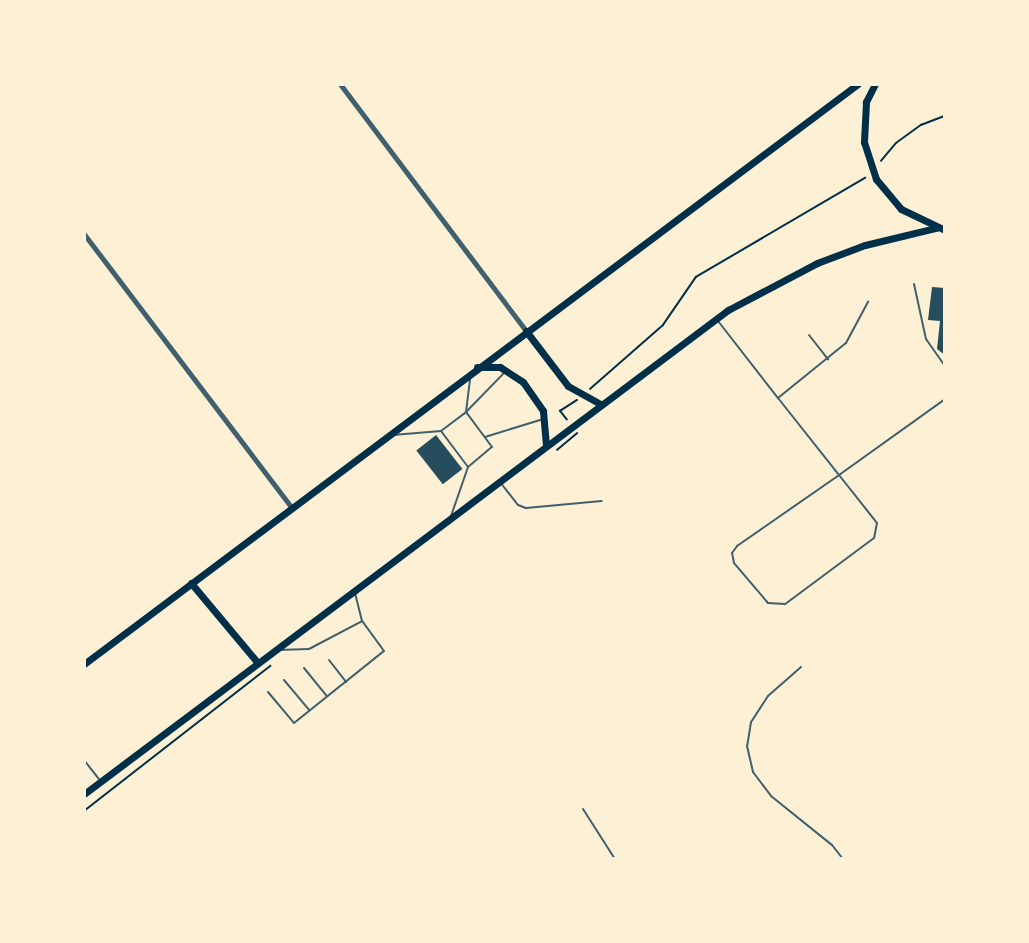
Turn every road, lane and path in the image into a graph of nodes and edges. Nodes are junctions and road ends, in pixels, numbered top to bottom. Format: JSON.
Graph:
{"nodes":[{"id":1,"x":340,"y":84,"type":"edge"},
{"id":2,"x":858,"y":84,"type":"edge"},
{"id":3,"x":875,"y":84,"type":"edge"},
{"id":4,"x":936,"y":228,"type":"junction"},
{"id":5,"x":945,"y":230,"type":"edge"},
{"id":6,"x":84,"y":234,"type":"edge"},
{"id":7,"x":914,"y":284,"type":"dead end"},
{"id":8,"x":868,"y":302,"type":"dead end"},
{"id":9,"x":716,"y":319,"type":"junction"},
{"id":10,"x":526,"y":331,"type":"junction"},
{"id":11,"x":809,"y":335,"type":"dead end"},
{"id":12,"x":828,"y":358,"type":"junction"},
{"id":13,"x":945,"y":366,"type":"edge"},
{"id":14,"x":474,"y":369,"type":"junction"},
{"id":15,"x":507,"y":370,"type":"junction"},
{"id":16,"x":778,"y":398,"type":"junction"},
{"id":17,"x":945,"y":399,"type":"edge"},
{"id":18,"x":599,"y":403,"type":"junction"},
{"id":19,"x":466,"y":412,"type":"junction"},
{"id":20,"x":545,"y":419,"type":"junction"},
{"id":21,"x":441,"y":431,"type":"junction"},
{"id":22,"x":387,"y":435,"type":"junction"},
{"id":23,"x":485,"y":437,"type":"junction"},
{"id":24,"x":546,"y":445,"type":"junction"},
{"id":25,"x":468,"y":467,"type":"junction"},
{"id":26,"x":839,"y":475,"type":"junction"},
{"id":27,"x":499,"y":480,"type":"junction"},
{"id":28,"x":602,"y":501,"type":"dead end"},
{"id":29,"x":292,"y":508,"type":"junction"},
{"id":30,"x":451,"y":516,"type":"junction"},
{"id":31,"x":191,"y":583,"type":"junction"},
{"id":32,"x":354,"y":588,"type":"junction"},
{"id":33,"x":362,"y":621,"type":"junction"},
{"id":34,"x":273,"y":650,"type":"junction"},
{"id":35,"x":329,"y":660,"type":"dead end"},
{"id":36,"x":257,"y":662,"type":"junction"},
{"id":37,"x":84,"y":664,"type":"edge"},
{"id":38,"x":801,"y":667,"type":"dead end"},
{"id":39,"x":304,"y":668,"type":"dead end"},
{"id":40,"x":284,"y":680,"type":"dead end"},
{"id":41,"x":346,"y":682,"type":"junction"},
{"id":42,"x":268,"y":692,"type":"dead end"},
{"id":43,"x":327,"y":696,"type":"junction"},
{"id":44,"x":310,"y":710,"type":"junction"},
{"id":45,"x":84,"y":760,"type":"edge"},
{"id":46,"x":100,"y":780,"type":"junction"},
{"id":47,"x":84,"y":794,"type":"edge"},
{"id":48,"x":583,"y":809,"type":"dead end"},
{"id":49,"x":615,"y":859,"type":"edge"},
{"id":50,"x":843,"y":859,"type":"edge"}],
"edges":[{"from":1,"to":10,"type":"street"},
{"from":2,"to":10,"type":"main road"},
{"from":3,"to":4,"type":"main road"},
{"from":4,"to":5,"type":"main road"},
{"from":4,"to":9,"type":"main road"},
{"from":6,"to":29,"type":"street"},
{"from":7,"to":13,"type":"lane"},
{"from":8,"to":12,"type":"lane"},
{"from":9,"to":16,"type":"lane"},
{"from":9,"to":18,"type":"main road"},
{"from":10,"to":14,"type":"main road"},
{"from":10,"to":18,"type":"main road"},
{"from":11,"to":12,"type":"lane"},
{"from":12,"to":16,"type":"lane"},
{"from":14,"to":15,"type":"main road"},
{"from":14,"to":19,"type":"lane"},
{"from":14,"to":22,"type":"main road"},
{"from":15,"to":19,"type":"lane"},
{"from":15,"to":20,"type":"main road"},
{"from":16,"to":26,"type":"lane"},
{"from":17,"to":26,"type":"lane"},
{"from":18,"to":24,"type":"main road"},
{"from":19,"to":21,"type":"lane"},
{"from":19,"to":23,"type":"lane"},
{"from":20,"to":23,"type":"lane"},
{"from":20,"to":24,"type":"main road"},
{"from":21,"to":22,"type":"lane"},
{"from":21,"to":25,"type":"lane"},
{"from":22,"to":29,"type":"main road"},
{"from":23,"to":25,"type":"lane"},
{"from":24,"to":27,"type":"main road"},
{"from":25,"to":30,"type":"lane"},
{"from":26,"to":26,"type":"lane"},
{"from":27,"to":28,"type":"lane"},
{"from":27,"to":30,"type":"main road"},
{"from":29,"to":31,"type":"main road"},
{"from":30,"to":32,"type":"main road"},
{"from":31,"to":36,"type":"main road"},
{"from":31,"to":37,"type":"main road"},
{"from":32,"to":33,"type":"lane"},
{"from":32,"to":34,"type":"main road"},
{"from":33,"to":34,"type":"lane"},
{"from":33,"to":41,"type":"lane"},
{"from":34,"to":36,"type":"main road"},
{"from":35,"to":41,"type":"lane"},
{"from":36,"to":46,"type":"main road"},
{"from":38,"to":50,"type":"lane"},
{"from":39,"to":43,"type":"lane"},
{"from":40,"to":44,"type":"lane"},
{"from":41,"to":43,"type":"lane"},
{"from":42,"to":44,"type":"lane"},
{"from":43,"to":44,"type":"lane"},
{"from":45,"to":46,"type":"lane"},
{"from":46,"to":47,"type":"main road"},
{"from":48,"to":49,"type":"lane"}]}
